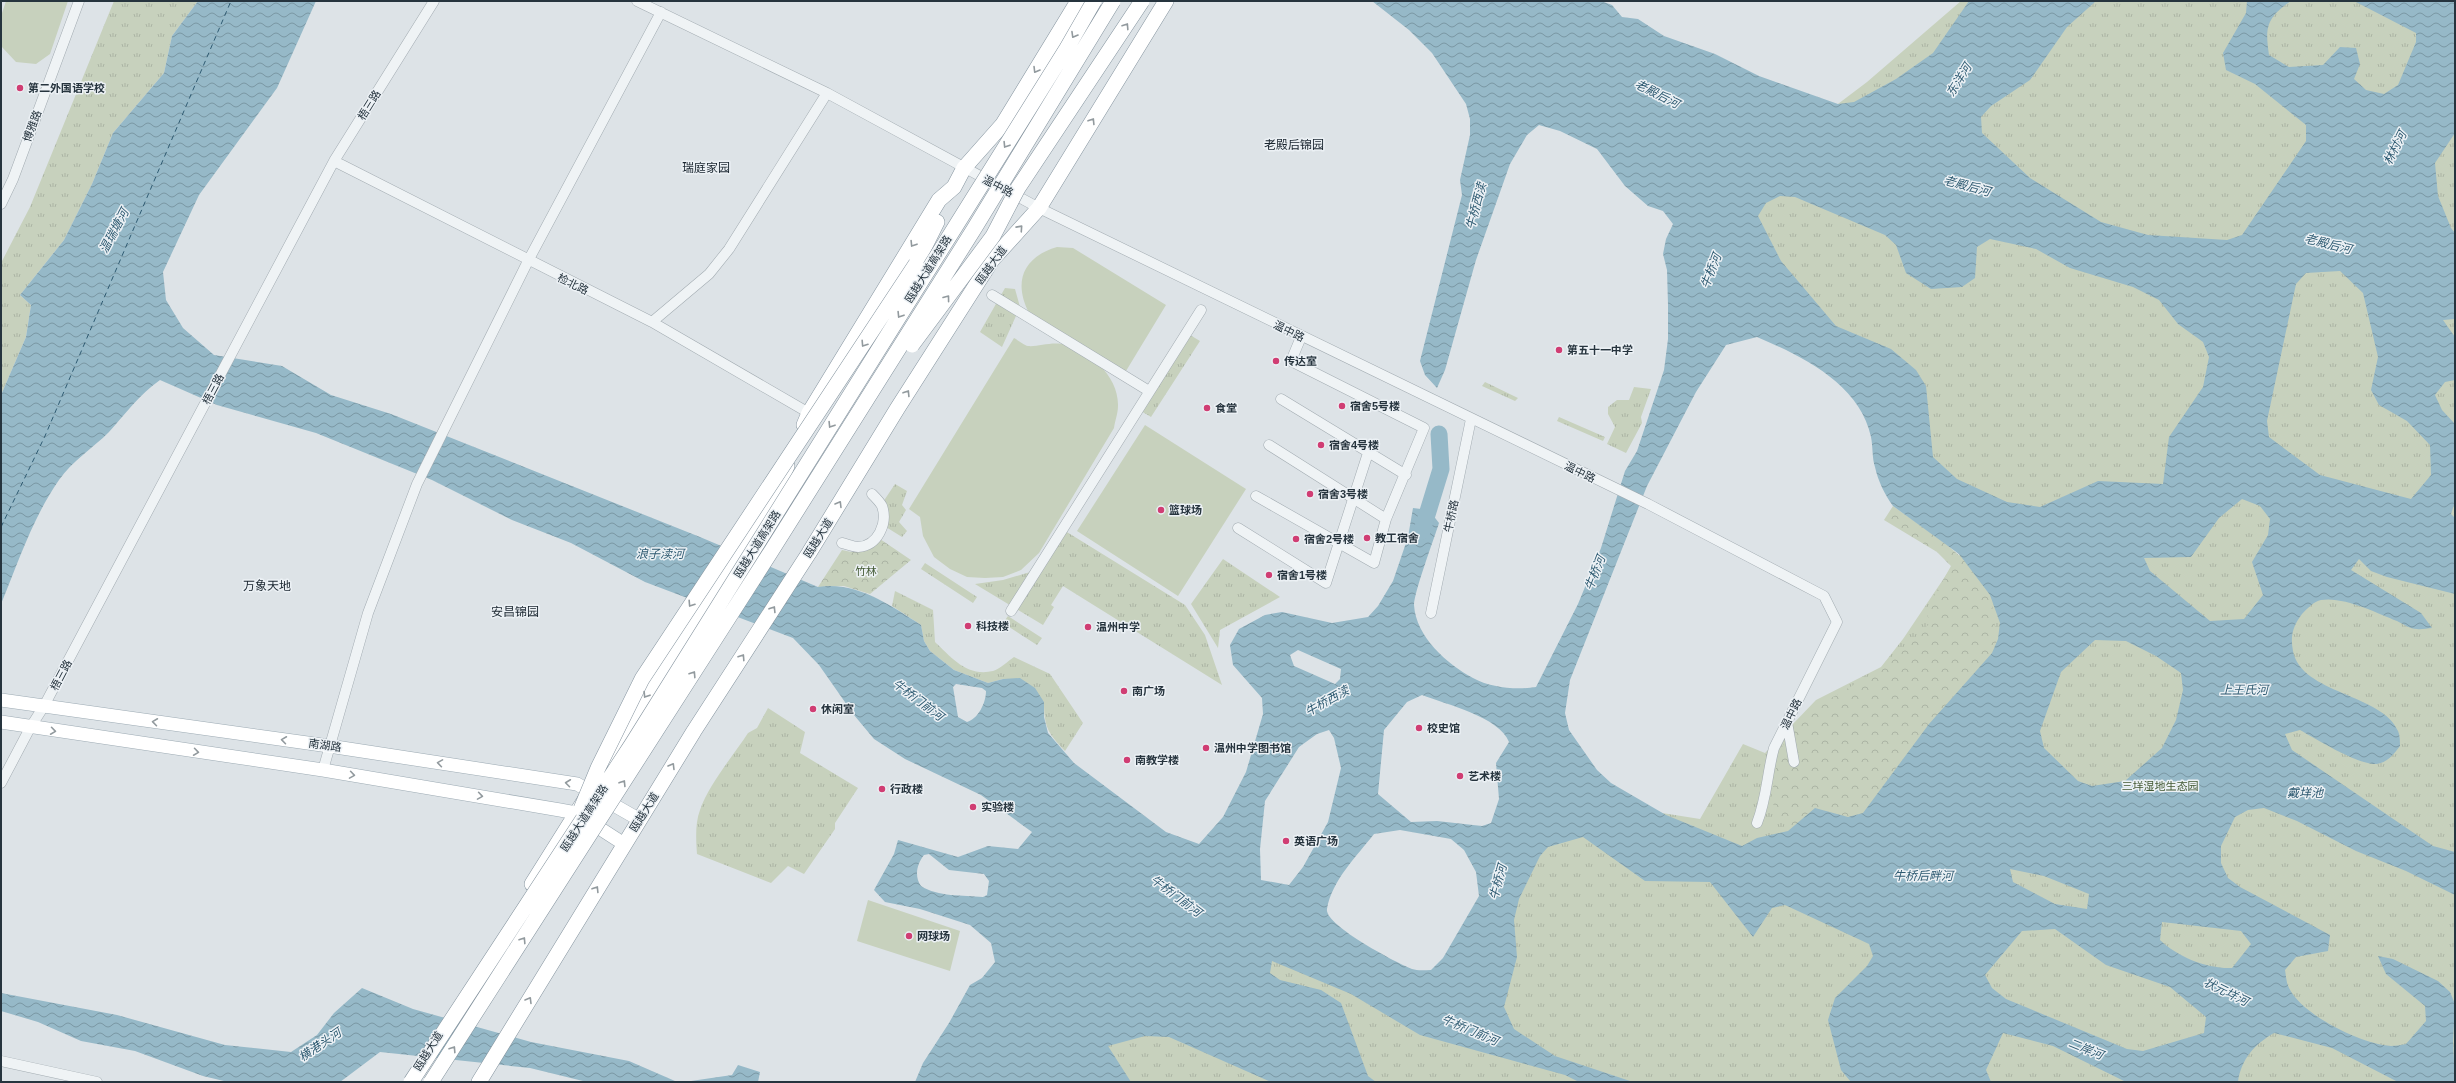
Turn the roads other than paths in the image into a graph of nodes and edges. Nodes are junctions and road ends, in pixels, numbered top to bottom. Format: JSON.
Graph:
{"nodes":[{"id":1,"x":79,"y":1,"type":"edge"},
{"id":2,"x":434,"y":1,"type":"edge"},
{"id":3,"x":637,"y":1,"type":"edge"},
{"id":4,"x":1078,"y":1,"type":"edge"},
{"id":5,"x":1094,"y":1,"type":"edge"},
{"id":6,"x":1113,"y":1,"type":"edge"},
{"id":7,"x":1142,"y":1,"type":"edge"},
{"id":8,"x":1166,"y":1,"type":"edge"},
{"id":9,"x":661,"y":12,"type":"junction"},
{"id":10,"x":827,"y":93,"type":"junction"},
{"id":11,"x":334,"y":161,"type":"junction"},
{"id":12,"x":964,"y":168,"type":"junction"},
{"id":13,"x":13,"y":179,"type":"junction"},
{"id":14,"x":1,"y":180,"type":"edge"},
{"id":15,"x":954,"y":187,"type":"junction"},
{"id":16,"x":1,"y":204,"type":"edge"},
{"id":17,"x":1039,"y":208,"type":"junction"},
{"id":18,"x":528,"y":261,"type":"junction"},
{"id":19,"x":992,"y":295,"type":"dead end"},
{"id":20,"x":1201,"y":310,"type":"dead end"},
{"id":21,"x":652,"y":322,"type":"junction"},
{"id":22,"x":1301,"y":337,"type":"junction"},
{"id":23,"x":1149,"y":391,"type":"junction"},
{"id":24,"x":1281,"y":399,"type":"dead end"},
{"id":25,"x":862,"y":406,"type":"junction"},
{"id":26,"x":809,"y":413,"type":"junction"},
{"id":27,"x":1471,"y":419,"type":"junction"},
{"id":28,"x":1269,"y":445,"type":"dead end"},
{"id":29,"x":1368,"y":453,"type":"junction"},
{"id":30,"x":1406,"y":474,"type":"junction"},
{"id":31,"x":872,"y":494,"type":"dead end"},
{"id":32,"x":1256,"y":496,"type":"dead end"},
{"id":33,"x":1353,"y":498,"type":"junction"},
{"id":34,"x":1386,"y":519,"type":"junction"},
{"id":35,"x":1238,"y":528,"type":"dead end"},
{"id":36,"x":842,"y":543,"type":"dead end"},
{"id":37,"x":1339,"y":543,"type":"junction"},
{"id":38,"x":1011,"y":611,"type":"dead end"},
{"id":39,"x":1431,"y":613,"type":"dead end"},
{"id":40,"x":1,"y":700,"type":"edge"},
{"id":41,"x":44,"y":706,"type":"junction"},
{"id":42,"x":1,"y":722,"type":"edge"},
{"id":43,"x":1787,"y":722,"type":"junction"},
{"id":44,"x":30,"y":728,"type":"junction"},
{"id":45,"x":329,"y":746,"type":"junction"},
{"id":46,"x":1794,"y":762,"type":"dead end"},
{"id":47,"x":323,"y":770,"type":"junction"},
{"id":48,"x":1,"y":783,"type":"edge"},
{"id":49,"x":590,"y":792,"type":"junction"},
{"id":50,"x":576,"y":813,"type":"junction"},
{"id":51,"x":640,"y":820,"type":"junction"},
{"id":52,"x":1757,"y":823,"type":"dead end"},
{"id":53,"x":569,"y":840,"type":"junction"},
{"id":54,"x":624,"y":844,"type":"junction"},
{"id":55,"x":1,"y":1061,"type":"edge"},
{"id":56,"x":479,"y":1081,"type":"edge"},
{"id":57,"x":97,"y":1082,"type":"edge"},
{"id":58,"x":408,"y":1082,"type":"edge"},
{"id":59,"x":411,"y":1082,"type":"edge"},
{"id":60,"x":431,"y":1082,"type":"edge"}],
"edges":[{"from":1,"to":13,"type":"street","name":"博雅路"},
{"from":2,"to":11,"type":"street","name":"梧三路"},
{"from":3,"to":9,"type":"street","name":"温中路"},
{"from":4,"to":12,"type":"highway","name":"瓯越大道","one_way":true},
{"from":5,"to":53,"type":"highway","name":"瓯越大道高架路","one_way":true,"bridge":true},
{"from":6,"to":25,"type":"highway","name":"瓯越大道高架路","bridge":true},
{"from":25,"to":7,"type":"highway","one_way":true,"bridge":true},
{"from":17,"to":8,"type":"highway","name":"瓯越大道","one_way":true},
{"from":9,"to":10,"type":"street","name":"温中路"},
{"from":9,"to":18,"type":"street"},
{"from":10,"to":12,"type":"street","name":"温中路"},
{"from":10,"to":21,"type":"street"},
{"from":11,"to":18,"type":"street","name":"检北路"},
{"from":11,"to":41,"type":"street","name":"梧三路"},
{"from":12,"to":15,"type":"highway","name":"瓯越大道"},
{"from":12,"to":17,"type":"street","name":"温中路"},
{"from":13,"to":14,"type":"street"},
{"from":13,"to":16,"type":"street","name":"博雅路"},
{"from":15,"to":26,"type":"highway","name":"瓯越大道","one_way":true},
{"from":15,"to":53,"type":"highway","one_way":true,"bridge":true},
{"from":17,"to":22,"type":"street","name":"温中路"},
{"from":51,"to":17,"type":"highway","name":"瓯越大道","one_way":true},
{"from":18,"to":21,"type":"street","name":"检北路"},
{"from":18,"to":45,"type":"street"},
{"from":19,"to":23,"type":"street"},
{"from":20,"to":23,"type":"street"},
{"from":21,"to":26,"type":"street","name":"检北路"},
{"from":22,"to":27,"type":"street","name":"温中路"},
{"from":22,"to":30,"type":"street"},
{"from":23,"to":38,"type":"street"},
{"from":24,"to":29,"type":"street"},
{"from":60,"to":25,"type":"highway","name":"瓯越大道高架路","one_way":true,"bridge":true},
{"from":26,"to":49,"type":"highway","name":"瓯越大道","one_way":true},
{"from":27,"to":39,"type":"street","name":"牛桥路"},
{"from":27,"to":43,"type":"street","name":"温中路"},
{"from":28,"to":33,"type":"street"},
{"from":29,"to":30,"type":"street"},
{"from":29,"to":33,"type":"street"},
{"from":30,"to":34,"type":"street"},
{"from":31,"to":36,"type":"street"},
{"from":32,"to":37,"type":"street"},
{"from":33,"to":34,"type":"street"},
{"from":33,"to":37,"type":"street"},
{"from":34,"to":37,"type":"street"},
{"from":35,"to":37,"type":"street"},
{"from":40,"to":41,"type":"main road","name":"南湖路"},
{"from":41,"to":44,"type":"street","name":"梧三路"},
{"from":45,"to":41,"type":"main road","name":"南湖路","one_way":true},
{"from":42,"to":44,"type":"main road"},
{"from":43,"to":46,"type":"street"},
{"from":43,"to":52,"type":"street","name":"温中路"},
{"from":44,"to":47,"type":"main road","one_way":true},
{"from":44,"to":48,"type":"street","name":"梧三路"},
{"from":45,"to":47,"type":"street"},
{"from":49,"to":45,"type":"main road","name":"南湖路","one_way":true},
{"from":47,"to":50,"type":"main road","one_way":true},
{"from":49,"to":50,"type":"highway","name":"瓯越大道"},
{"from":49,"to":51,"type":"main road","name":"南湖路"},
{"from":50,"to":54,"type":"main road"},
{"from":50,"to":58,"type":"highway","name":"瓯越大道"},
{"from":51,"to":54,"type":"highway","name":"瓯越大道"},
{"from":53,"to":59,"type":"highway","name":"瓯越大道高架路","bridge":true},
{"from":56,"to":54,"type":"highway","name":"瓯越大道","one_way":true},
{"from":55,"to":57,"type":"street"}]}
